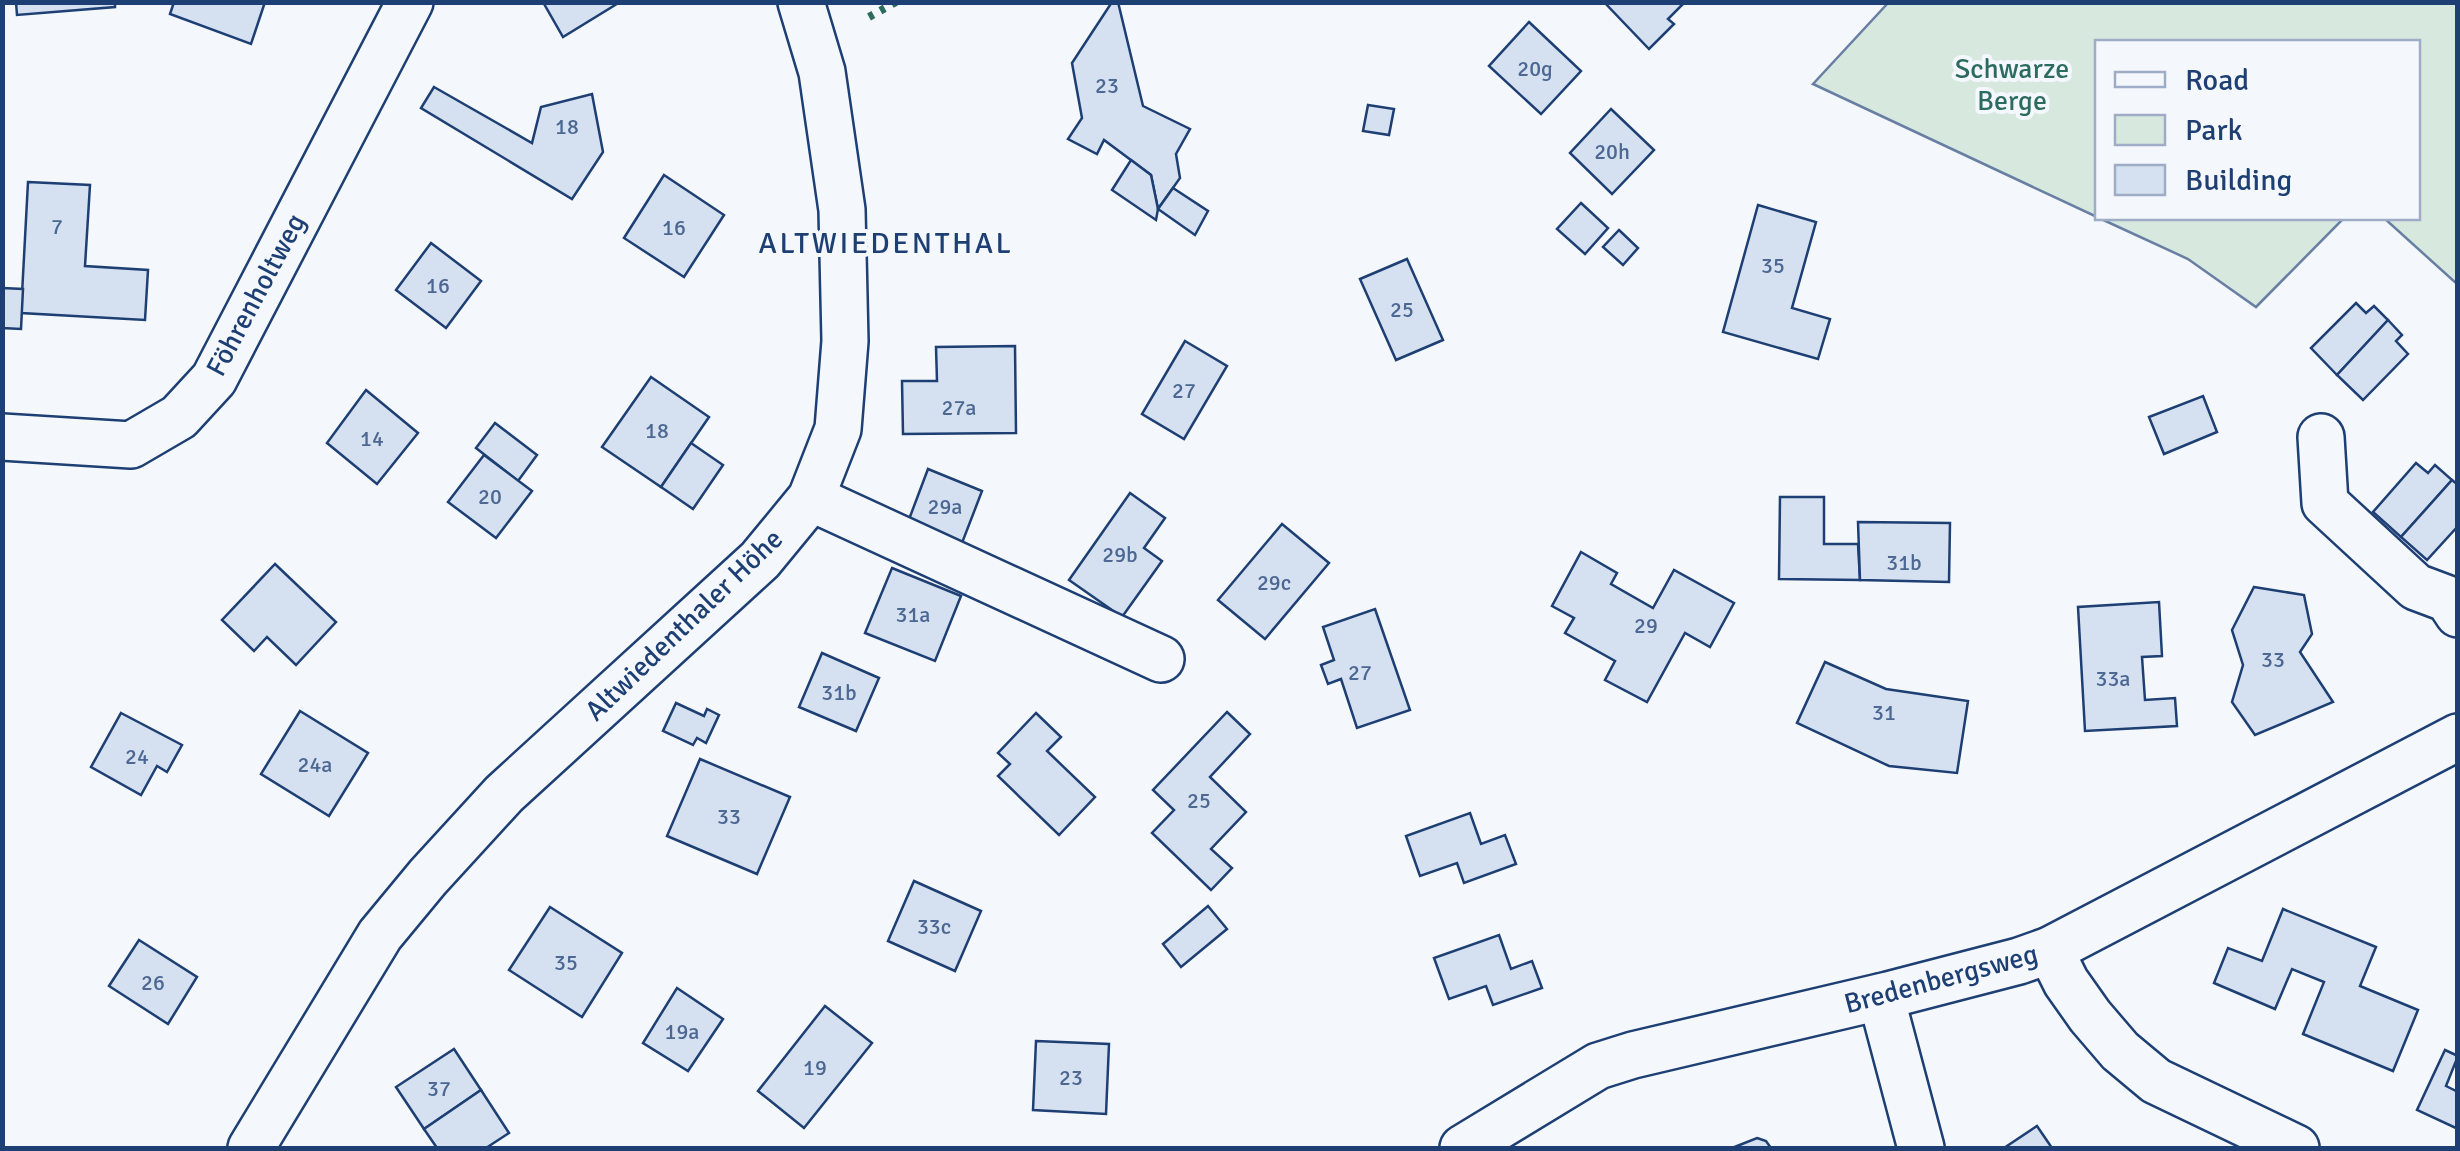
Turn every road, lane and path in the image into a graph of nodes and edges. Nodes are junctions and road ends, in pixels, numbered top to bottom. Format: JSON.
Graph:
{"nodes":[{"id":1,"x":410,"y":2,"type":"edge"},
{"id":2,"x":801,"y":2,"type":"edge"},
{"id":3,"x":2,"y":437,"type":"edge"},
{"id":4,"x":2321,"y":437,"type":"dead end"},
{"id":5,"x":810,"y":498,"type":"junction"},
{"id":6,"x":2454,"y":601,"type":"edge"},
{"id":7,"x":1160,"y":659,"type":"dead end"},
{"id":8,"x":2458,"y":737,"type":"edge"},
{"id":9,"x":2050,"y":950,"type":"junction"},
{"id":10,"x":1881,"y":997,"type":"junction"},
{"id":11,"x":251,"y":1148,"type":"edge"},
{"id":12,"x":1463,"y":1148,"type":"edge"},
{"id":13,"x":1920,"y":1148,"type":"edge"},
{"id":14,"x":2296,"y":1148,"type":"edge"}],
"edges":[{"from":1,"to":3,"type":"street","name":"Föhrenholtweg"},
{"from":2,"to":5,"type":"street","name":"Altwiedenthaler Höhe"},
{"from":4,"to":6,"type":"street"},
{"from":5,"to":7,"type":"street"},
{"from":5,"to":11,"type":"street","name":"Altwiedenthaler Höhe"},
{"from":8,"to":9,"type":"street","name":"Bredenbergsweg"},
{"from":9,"to":10,"type":"street","name":"Bredenbergsweg"},
{"from":9,"to":14,"type":"street"},
{"from":10,"to":12,"type":"street","name":"Bredenbergsweg"},
{"from":10,"to":13,"type":"street"}]}
